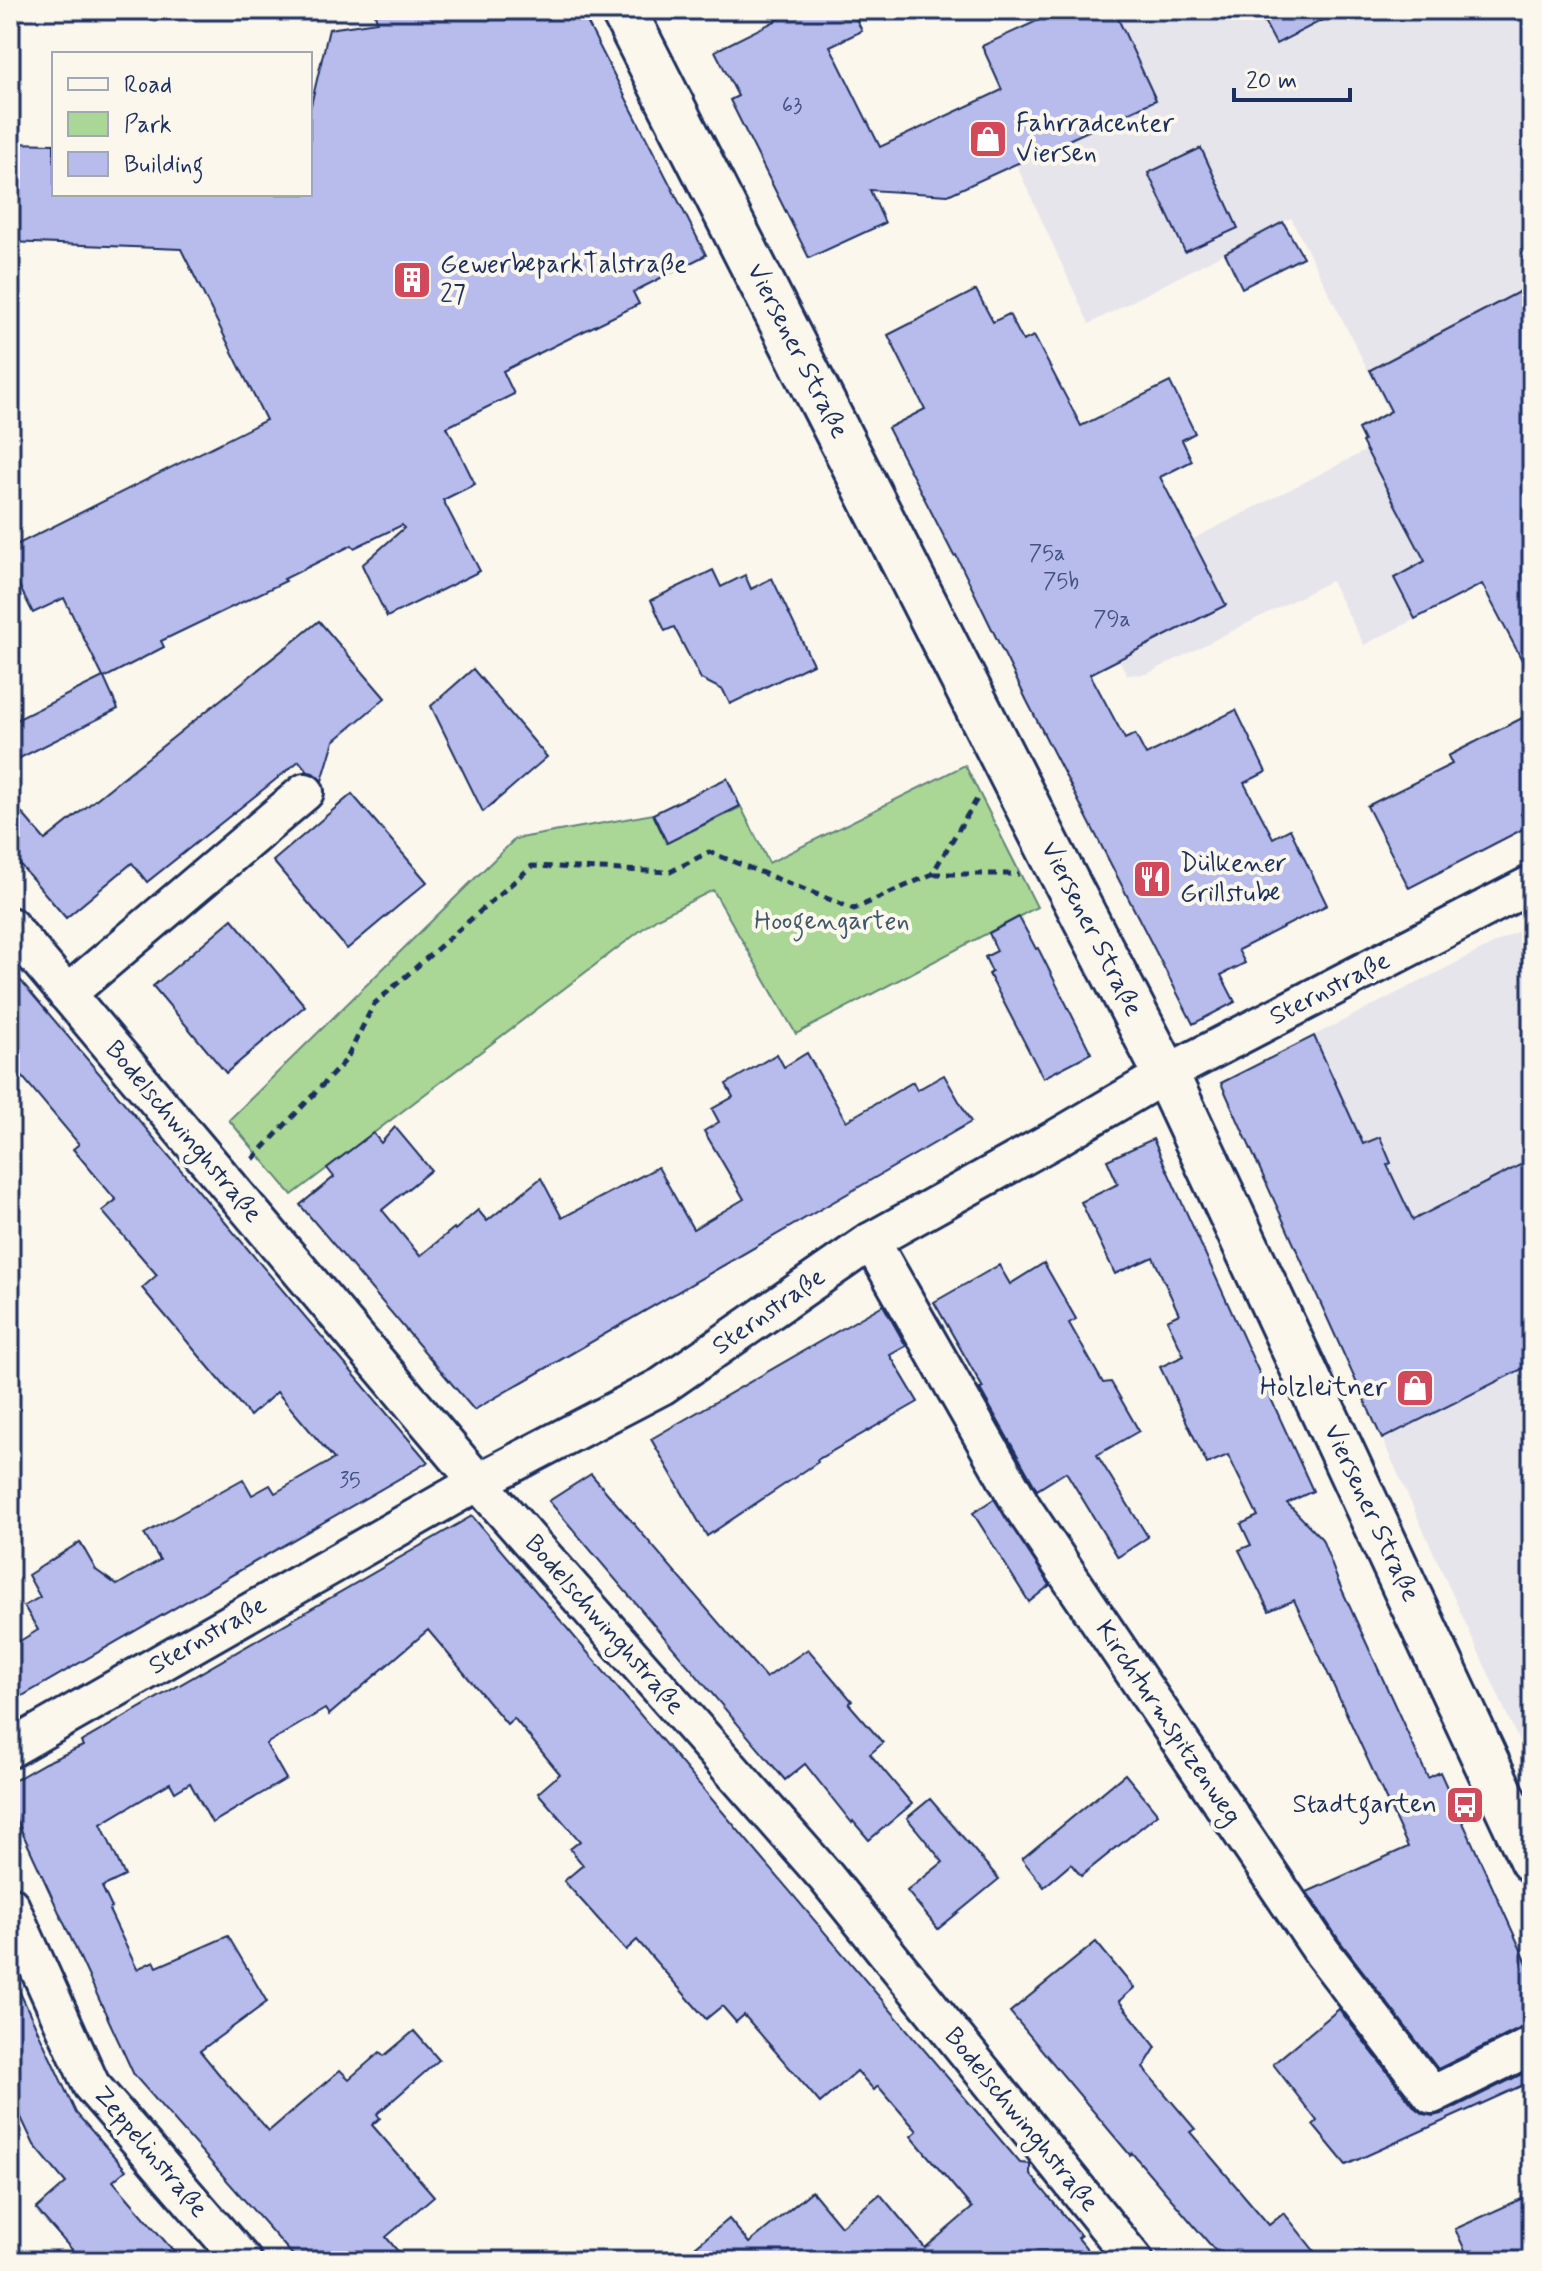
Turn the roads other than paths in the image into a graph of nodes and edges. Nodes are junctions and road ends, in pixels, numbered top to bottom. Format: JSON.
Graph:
{"nodes":[{"id":1,"x":623,"y":10,"type":"edge"},
{"id":2,"x":305,"y":792,"type":"dead end"},
{"id":3,"x":1532,"y":884,"type":"edge"},
{"id":4,"x":10,"y":926,"type":"edge"},
{"id":5,"x":67,"y":994,"type":"junction"},
{"id":6,"x":1166,"y":1074,"type":"junction"},
{"id":7,"x":871,"y":1241,"type":"junction"},
{"id":8,"x":478,"y":1482,"type":"junction"},
{"id":9,"x":10,"y":1749,"type":"edge"},
{"id":10,"x":1532,"y":1860,"type":"edge"},
{"id":11,"x":10,"y":1905,"type":"edge"},
{"id":12,"x":1532,"y":2046,"type":"edge"},
{"id":13,"x":243,"y":2261,"type":"edge"},
{"id":14,"x":1135,"y":2261,"type":"edge"}],
"edges":[{"from":1,"to":6,"type":"main road","name":"Viersener Straße"},
{"from":2,"to":5,"type":"street"},
{"from":3,"to":6,"type":"street","name":"Sternstraße"},
{"from":4,"to":5,"type":"street","name":"Bodelschwinghstraße"},
{"from":5,"to":8,"type":"street","name":"Bodelschwinghstraße"},
{"from":6,"to":7,"type":"street","name":"Sternstraße"},
{"from":6,"to":10,"type":"main road","name":"Viersener Straße"},
{"from":7,"to":8,"type":"street","name":"Sternstraße"},
{"from":7,"to":12,"type":"street","name":"Kirchturmspitzenweg"},
{"from":8,"to":9,"type":"street","name":"Sternstraße"},
{"from":8,"to":14,"type":"street","name":"Bodelschwinghstraße"},
{"from":11,"to":13,"type":"street","name":"Zeppelinstraße"}]}
